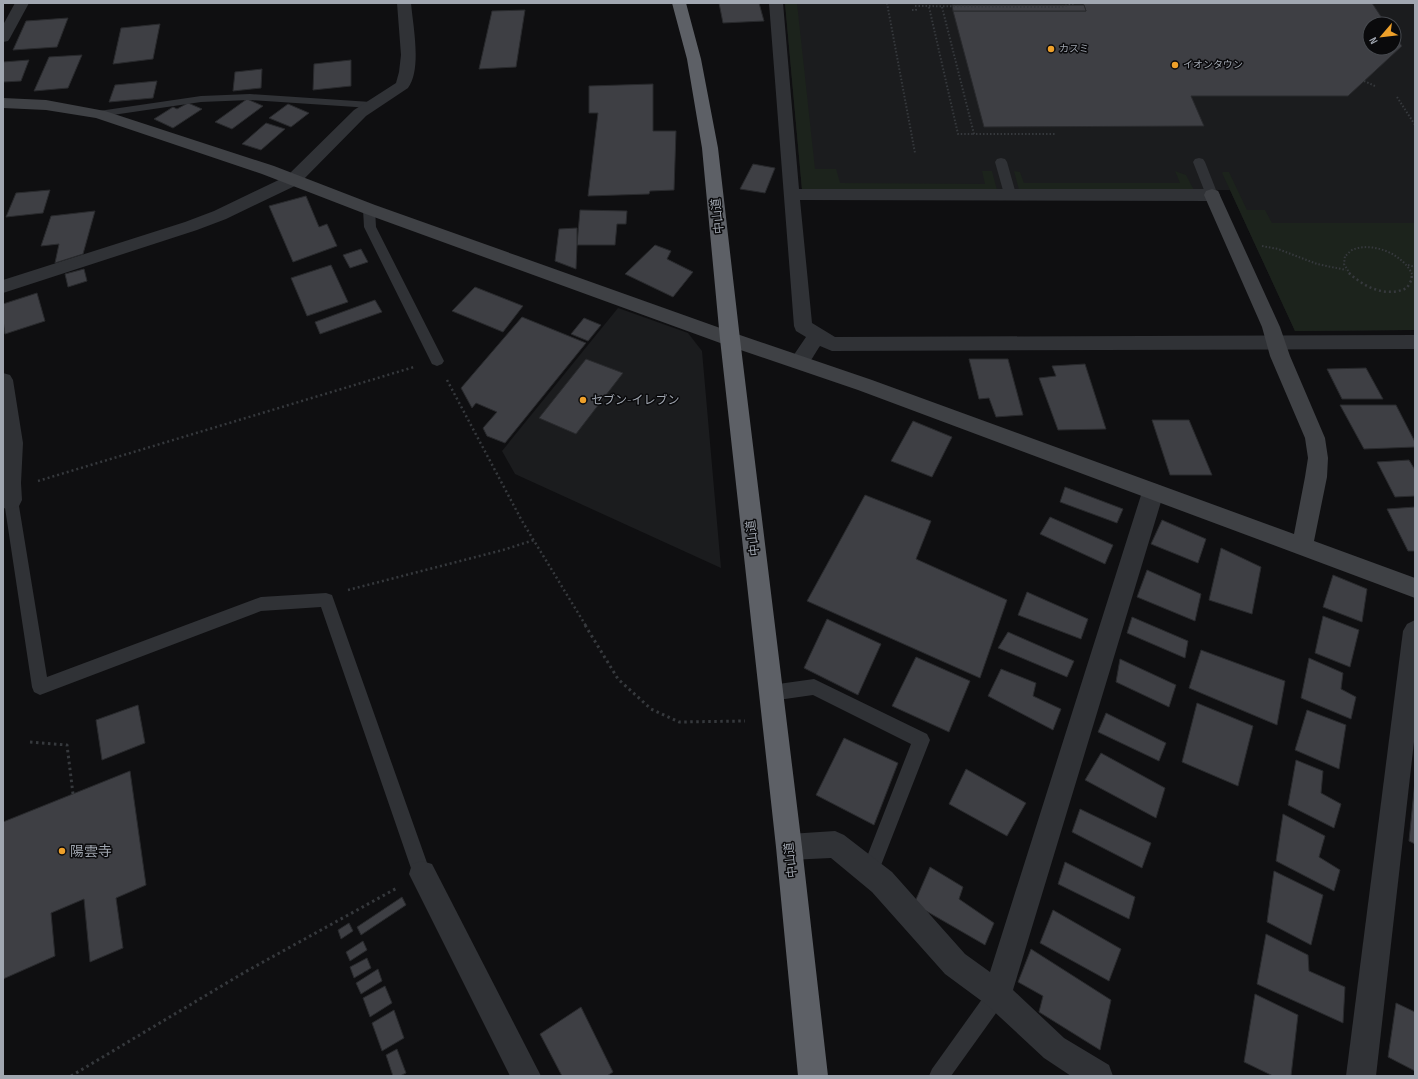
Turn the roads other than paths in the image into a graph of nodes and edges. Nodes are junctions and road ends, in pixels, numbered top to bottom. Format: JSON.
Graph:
{"nodes":[{"id":1,"x":22,"y":3,"type":"edge"},
{"id":2,"x":404,"y":3,"type":"edge"},
{"id":3,"x":679,"y":3,"type":"edge"},
{"id":4,"x":776,"y":3,"type":"edge"},
{"id":5,"x":3,"y":38,"type":"edge"},
{"id":6,"x":3,"y":103,"type":"edge"},
{"id":7,"x":371,"y":105,"type":"junction"},
{"id":8,"x":99,"y":114,"type":"junction"},
{"id":9,"x":1000,"y":162,"type":"dead end"},
{"id":10,"x":1198,"y":162,"type":"dead end"},
{"id":11,"x":293,"y":180,"type":"junction"},
{"id":12,"x":791,"y":194,"type":"junction"},
{"id":13,"x":1010,"y":194,"type":"junction"},
{"id":14,"x":1212,"y":195,"type":"junction"},
{"id":15,"x":369,"y":209,"type":"junction"},
{"id":16,"x":3,"y":287,"type":"edge"},
{"id":17,"x":817,"y":335,"type":"junction"},
{"id":18,"x":730,"y":339,"type":"junction"},
{"id":19,"x":1276,"y":342,"type":"junction"},
{"id":20,"x":1415,"y":342,"type":"edge"},
{"id":21,"x":437,"y":361,"type":"road end"},
{"id":22,"x":799,"y":362,"type":"junction"},
{"id":23,"x":4,"y":387,"type":"edge"},
{"id":24,"x":1153,"y":492,"type":"junction"},
{"id":25,"x":8,"y":498,"type":"edge"},
{"id":26,"x":1302,"y":546,"type":"junction"},
{"id":27,"x":1415,"y":588,"type":"edge"},
{"id":28,"x":1415,"y":631,"type":"edge"},
{"id":29,"x":771,"y":693,"type":"junction"},
{"id":30,"x":789,"y":847,"type":"junction"},
{"id":31,"x":870,"y":872,"type":"junction"},
{"id":32,"x":422,"y":874,"type":"joint"},
{"id":33,"x":997,"y":995,"type":"junction"},
{"id":34,"x":526,"y":1076,"type":"edge"},
{"id":35,"x":813,"y":1076,"type":"edge"},
{"id":36,"x":939,"y":1076,"type":"edge"},
{"id":37,"x":1098,"y":1076,"type":"edge"},
{"id":38,"x":1361,"y":1076,"type":"edge"}],
"edges":[{"from":1,"to":5,"type":"street"},
{"from":2,"to":7,"type":"street"},
{"from":3,"to":18,"type":"highway","name":"中山道"},
{"from":4,"to":12,"type":"street"},
{"from":6,"to":8,"type":"street"},
{"from":7,"to":8,"type":"lane"},
{"from":7,"to":11,"type":"street"},
{"from":8,"to":11,"type":"street"},
{"from":9,"to":13,"type":"lane"},
{"from":10,"to":14,"type":"lane"},
{"from":11,"to":15,"type":"street"},
{"from":11,"to":16,"type":"street"},
{"from":12,"to":13,"type":"street"},
{"from":12,"to":17,"type":"street"},
{"from":13,"to":14,"type":"street"},
{"from":14,"to":19,"type":"street"},
{"from":15,"to":18,"type":"street"},
{"from":15,"to":21,"type":"lane"},
{"from":17,"to":19,"type":"street"},
{"from":17,"to":22,"type":"street"},
{"from":18,"to":22,"type":"street"},
{"from":18,"to":29,"type":"highway","name":"中山道"},
{"from":19,"to":20,"type":"street"},
{"from":19,"to":26,"type":"street"},
{"from":22,"to":24,"type":"street"},
{"from":23,"to":25,"type":"street"},
{"from":24,"to":26,"type":"street"},
{"from":24,"to":33,"type":"street"},
{"from":25,"to":32,"type":"lane"},
{"from":26,"to":27,"type":"street"},
{"from":28,"to":38,"type":"street"},
{"from":29,"to":30,"type":"highway","name":"中山道"},
{"from":29,"to":31,"type":"lane"},
{"from":30,"to":31,"type":"street"},
{"from":30,"to":35,"type":"highway","name":"中山道"},
{"from":31,"to":33,"type":"street"},
{"from":32,"to":34,"type":"street"},
{"from":33,"to":36,"type":"lane"},
{"from":33,"to":37,"type":"street"}]}
